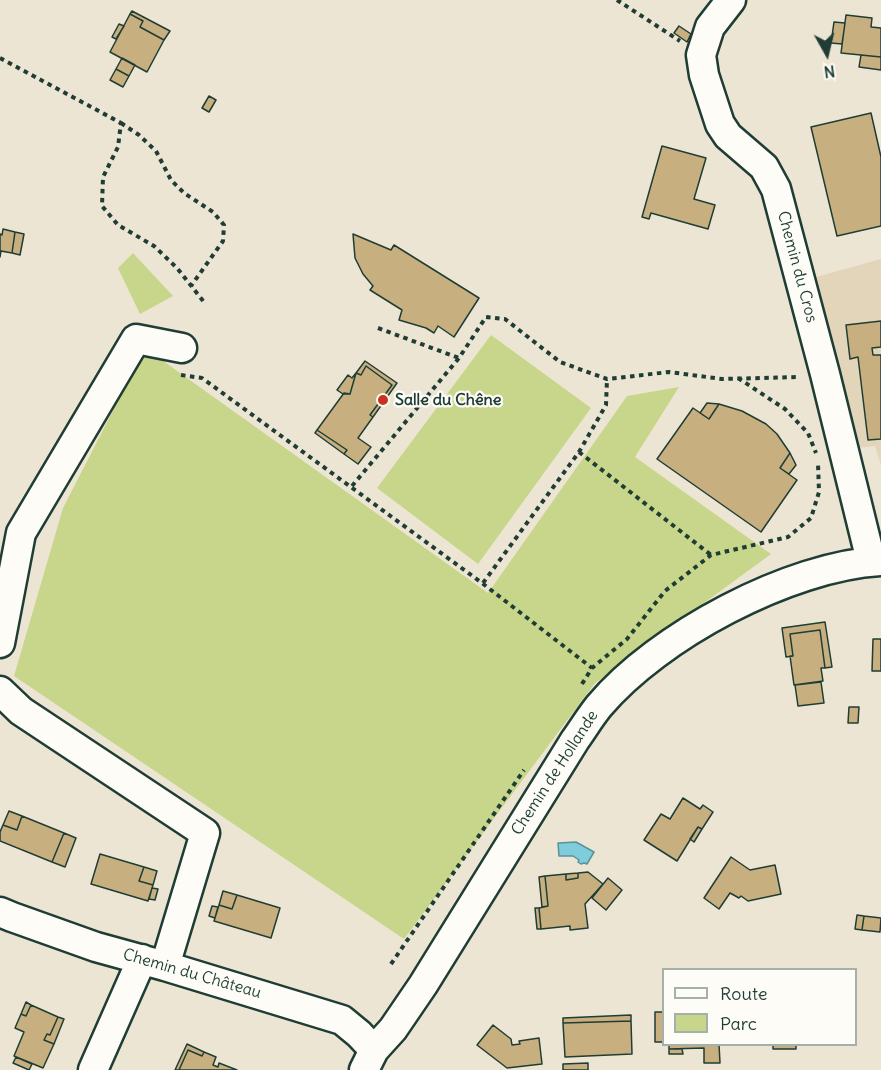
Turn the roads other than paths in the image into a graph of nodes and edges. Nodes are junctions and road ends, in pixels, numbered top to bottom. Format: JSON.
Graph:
{"nodes":[{"id":1,"x":731,"y":0,"type":"edge"},
{"id":2,"x":180,"y":361,"type":"road end"},
{"id":3,"x":876,"y":561,"type":"edge"},
{"id":4,"x":0,"y":643,"type":"edge"},
{"id":5,"x":0,"y":691,"type":"edge"},
{"id":6,"x":0,"y":912,"type":"edge"},
{"id":7,"x":154,"y":962,"type":"junction"},
{"id":8,"x":369,"y":1060,"type":"edge"},
{"id":9,"x":93,"y":1070,"type":"edge"}],
"edges":[{"from":1,"to":3,"type":"street","name":"Chemin du Cros"},
{"from":2,"to":4,"type":"street"},
{"from":3,"to":8,"type":"street","name":"Chemin de Hollande"},
{"from":5,"to":7,"type":"street"},
{"from":6,"to":7,"type":"street","name":"Chemin du Château"},
{"from":7,"to":8,"type":"street","name":"Chemin du Château"},
{"from":7,"to":9,"type":"street"}]}
